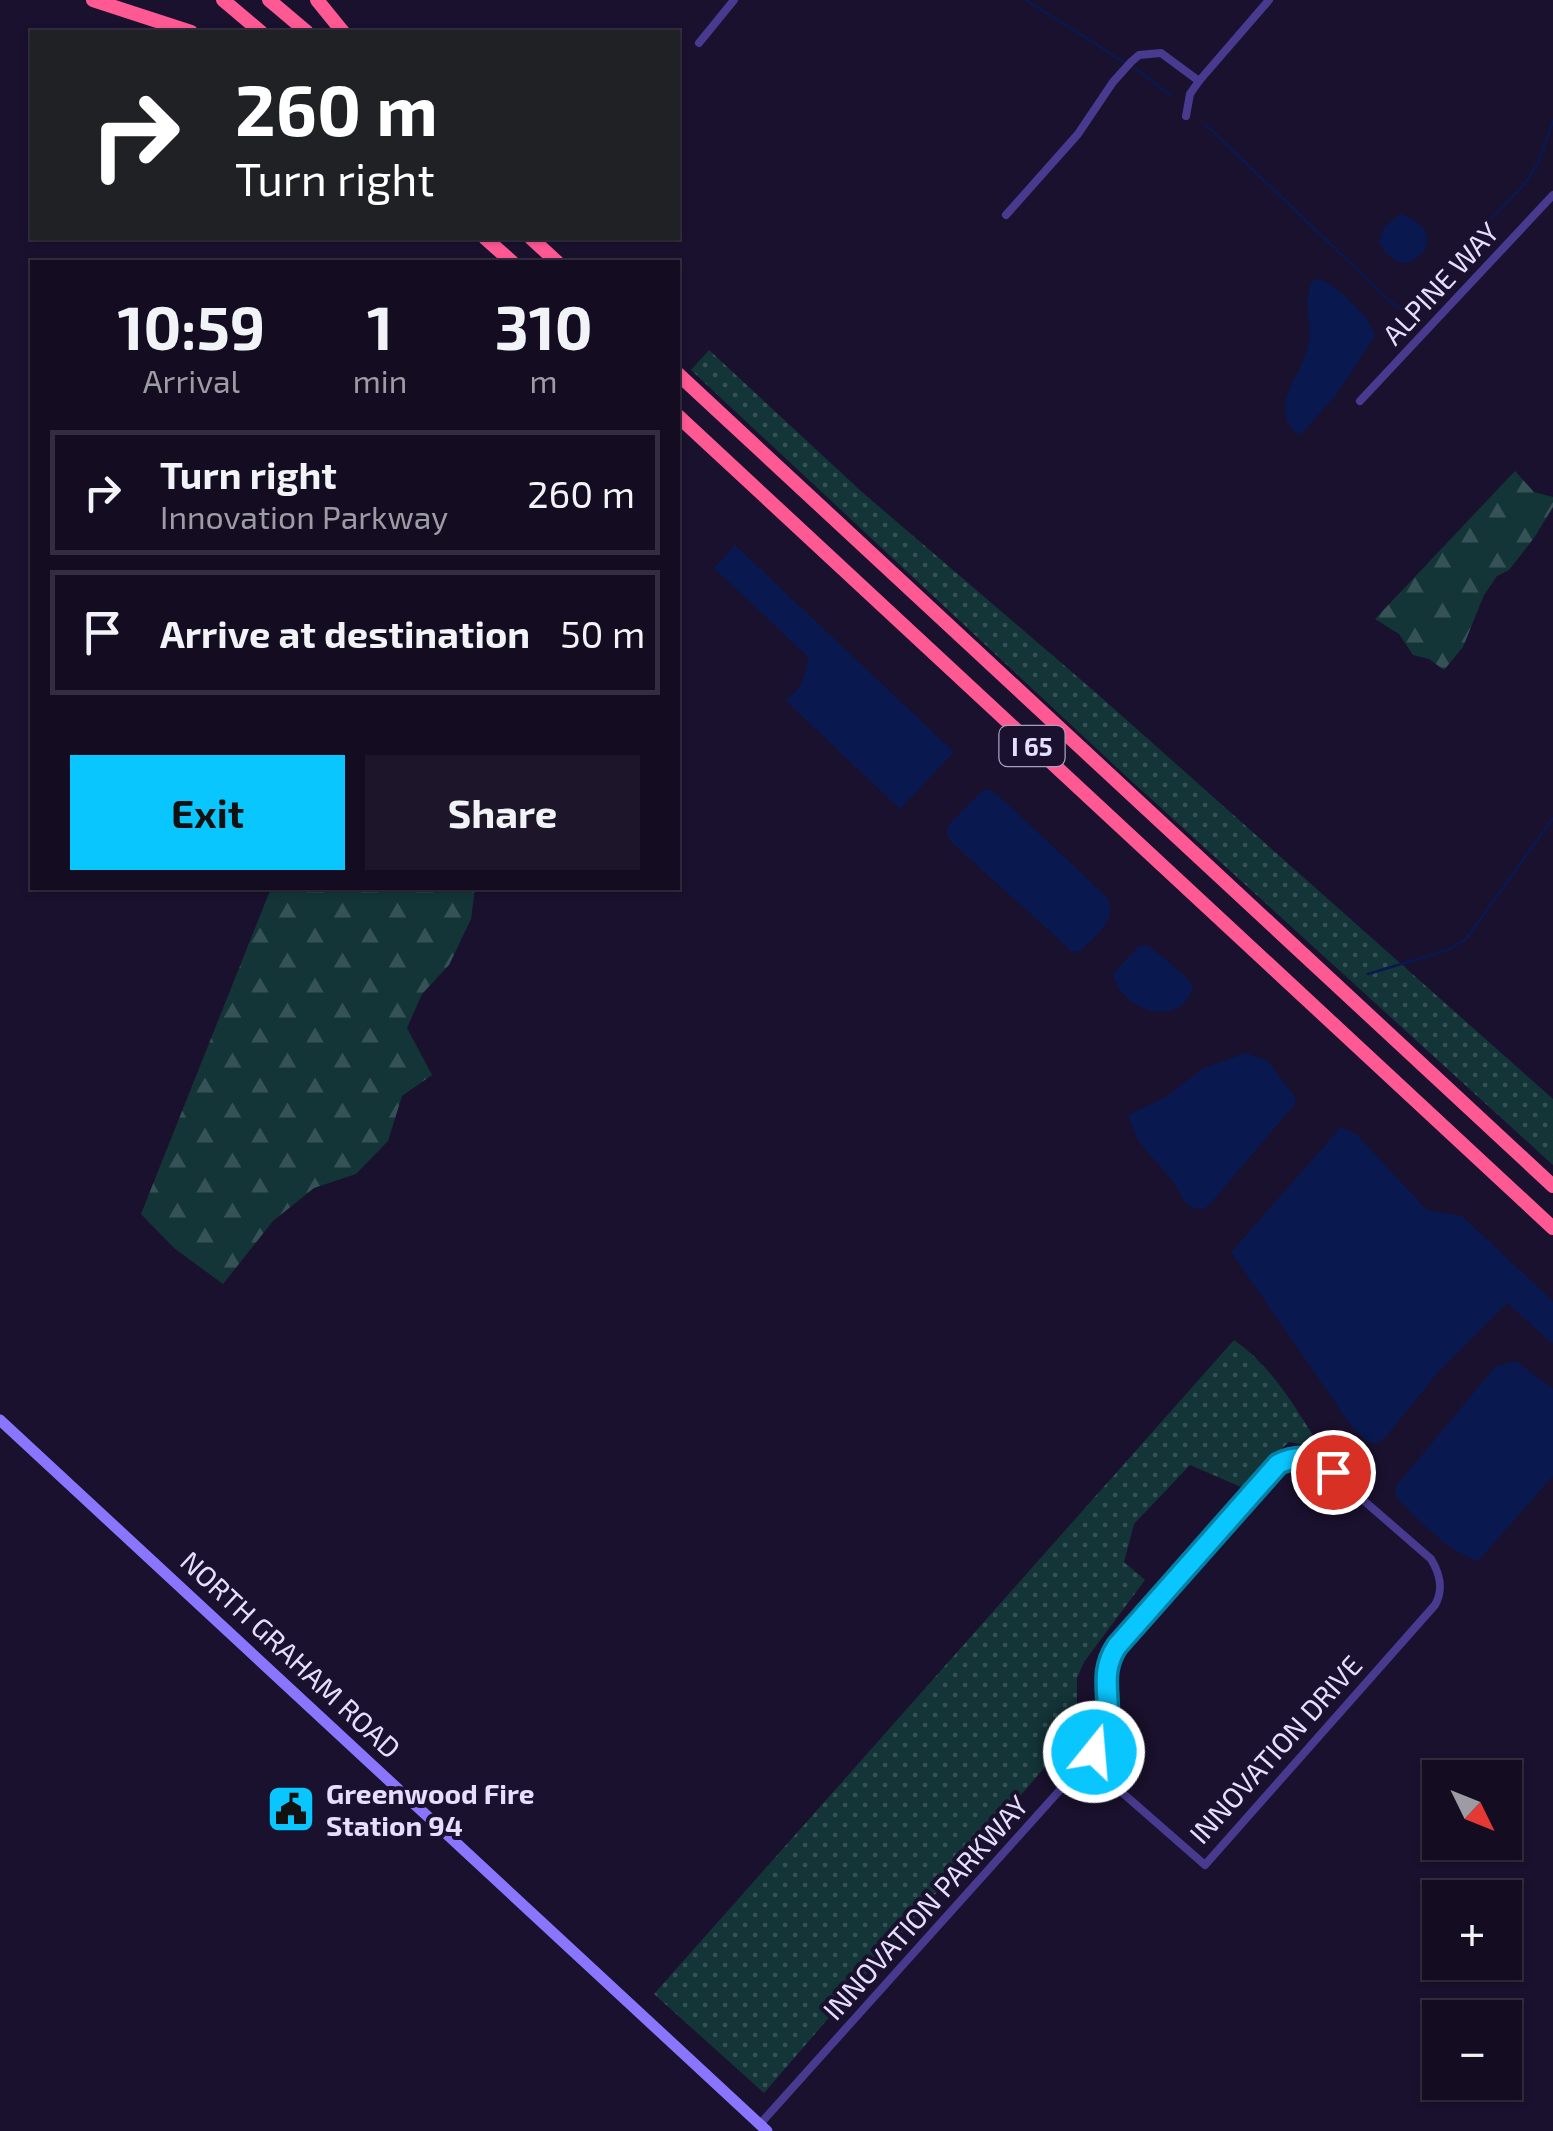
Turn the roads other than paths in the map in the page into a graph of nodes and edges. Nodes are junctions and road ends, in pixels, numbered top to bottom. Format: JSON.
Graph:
{"nodes":[{"id":1,"x":93,"y":0,"type":"edge"},
{"id":2,"x":223,"y":0,"type":"edge"},
{"id":3,"x":270,"y":0,"type":"edge"},
{"id":4,"x":317,"y":0,"type":"edge"},
{"id":5,"x":734,"y":0,"type":"edge"},
{"id":6,"x":1269,"y":0,"type":"edge"},
{"id":7,"x":184,"y":30,"type":"edge"},
{"id":8,"x":259,"y":30,"type":"edge"},
{"id":9,"x":304,"y":30,"type":"edge"},
{"id":10,"x":342,"y":30,"type":"edge"},
{"id":11,"x":699,"y":43,"type":"dead end"},
{"id":12,"x":1198,"y":81,"type":"junction"},
{"id":13,"x":1186,"y":116,"type":"dead end"},
{"id":14,"x":1553,"y":195,"type":"edge"},
{"id":15,"x":1006,"y":215,"type":"dead end"},
{"id":16,"x":487,"y":240,"type":"edge"},
{"id":17,"x":532,"y":240,"type":"edge"},
{"id":18,"x":510,"y":260,"type":"edge"},
{"id":19,"x":556,"y":260,"type":"edge"},
{"id":20,"x":680,"y":376,"type":"edge"},
{"id":21,"x":1360,"y":401,"type":"dead end"},
{"id":22,"x":680,"y":418,"type":"edge"},
{"id":23,"x":1553,"y":1185,"type":"edge"},
{"id":24,"x":1553,"y":1228,"type":"edge"},
{"id":25,"x":0,"y":1420,"type":"edge"},
{"id":26,"x":1440,"y":1593,"type":"joint"},
{"id":27,"x":1086,"y":1761,"type":"junction"},
{"id":28,"x":764,"y":2128,"type":"edge"}],
"edges":[{"from":1,"to":7,"type":"highway"},
{"from":2,"to":8,"type":"highway"},
{"from":3,"to":9,"type":"highway"},
{"from":4,"to":10,"type":"highway"},
{"from":5,"to":11,"type":"street"},
{"from":6,"to":12,"type":"street"},
{"from":12,"to":13,"type":"street"},
{"from":12,"to":15,"type":"street"},
{"from":14,"to":21,"type":"street","name":"ALPINE WAY"},
{"from":16,"to":18,"type":"highway"},
{"from":17,"to":19,"type":"highway"},
{"from":20,"to":23,"type":"highway","number":"I 65"},
{"from":22,"to":24,"type":"highway","number":"I 65"},
{"from":25,"to":28,"type":"street","name":"NORTH GRAHAM ROAD"},
{"from":26,"to":27,"type":"street","name":"INNOVATION DRIVE"},
{"from":26,"to":27,"type":"street","name":"INNOVATION PARKWAY"},
{"from":27,"to":28,"type":"street","name":"INNOVATION PARKWAY"}]}
